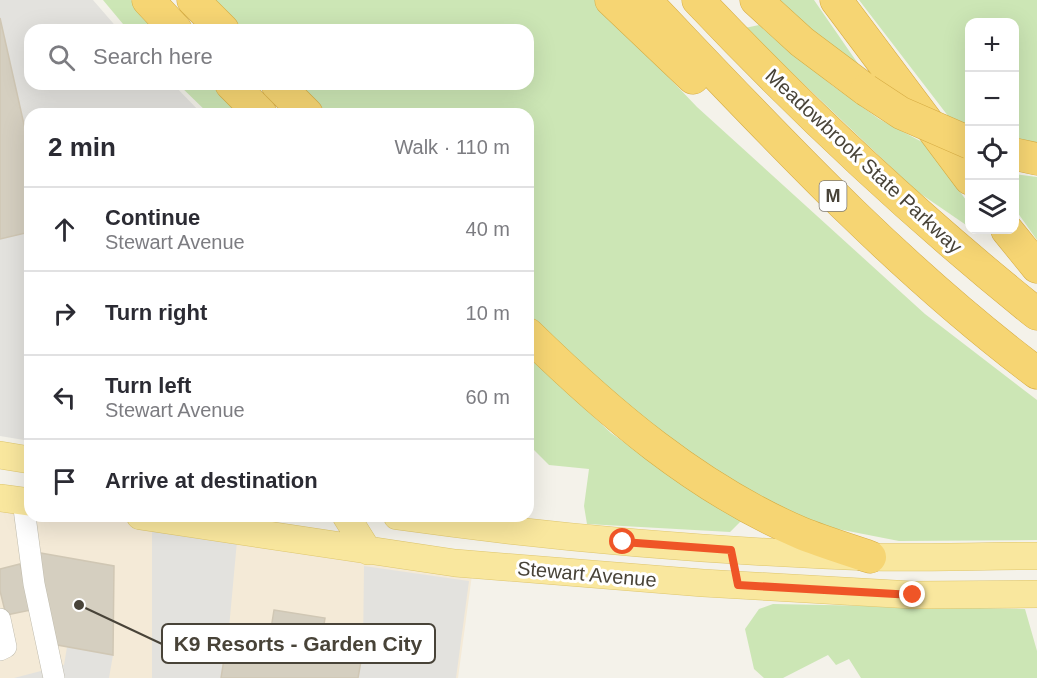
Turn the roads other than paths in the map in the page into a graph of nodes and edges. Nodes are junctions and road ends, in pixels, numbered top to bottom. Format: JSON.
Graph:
{"nodes":[{"id":1,"x":148,"y":0,"type":"edge"},
{"id":2,"x":193,"y":0,"type":"edge"},
{"id":3,"x":611,"y":0,"type":"edge"},
{"id":4,"x":645,"y":0,"type":"edge"},
{"id":5,"x":698,"y":0,"type":"edge"},
{"id":6,"x":756,"y":0,"type":"edge"},
{"id":7,"x":836,"y":0,"type":"edge"},
{"id":8,"x":170,"y":24,"type":"edge"},
{"id":9,"x":217,"y":24,"type":"edge"},
{"id":10,"x":237,"y":90,"type":"edge"},
{"id":11,"x":283,"y":90,"type":"edge"},
{"id":12,"x":255,"y":108,"type":"edge"},
{"id":13,"x":301,"y":108,"type":"edge"},
{"id":14,"x":965,"y":141,"type":"edge"},
{"id":15,"x":1019,"y":155,"type":"edge"},
{"id":16,"x":796,"y":158,"type":"junction"},
{"id":17,"x":1037,"y":159,"type":"edge"},
{"id":18,"x":965,"y":174,"type":"edge"},
{"id":19,"x":1010,"y":234,"type":"edge"},
{"id":20,"x":1037,"y":267,"type":"edge"},
{"id":21,"x":1037,"y":314,"type":"edge"},
{"id":22,"x":534,"y":340,"type":"edge"},
{"id":23,"x":1037,"y":373,"type":"edge"},
{"id":24,"x":0,"y":455,"type":"edge"},
{"id":25,"x":24,"y":458,"type":"edge"},
{"id":26,"x":18,"y":500,"type":"edge"},
{"id":27,"x":179,"y":522,"type":"edge"},
{"id":28,"x":350,"y":522,"type":"edge"},
{"id":29,"x":439,"y":522,"type":"edge"},
{"id":30,"x":496,"y":530,"type":"junction"},
{"id":31,"x":731,"y":550,"type":"junction"},
{"id":32,"x":368,"y":551,"type":"junction"},
{"id":33,"x":1037,"y":556,"type":"edge"},
{"id":34,"x":870,"y":557,"type":"junction"},
{"id":35,"x":455,"y":563,"type":"junction"},
{"id":36,"x":703,"y":583,"type":"junction"},
{"id":37,"x":738,"y":585,"type":"junction"},
{"id":38,"x":1037,"y":594,"type":"edge"},
{"id":39,"x":0,"y":619,"type":"edge"},
{"id":40,"x":0,"y":650,"type":"edge"},
{"id":41,"x":54,"y":678,"type":"edge"}],
"edges":[{"from":1,"to":8,"type":"highway"},
{"from":2,"to":9,"type":"highway"},
{"from":3,"to":16,"type":"highway"},
{"from":4,"to":16,"type":"highway","name":"Meadowbrook State Parkway","number":"M"},
{"from":5,"to":21,"type":"highway","name":"Meadowbrook State Parkway","number":"M"},
{"from":6,"to":14,"type":"highway","bridge":true},
{"from":7,"to":18,"type":"highway"},
{"from":10,"to":12,"type":"highway"},
{"from":11,"to":13,"type":"highway"},
{"from":15,"to":17,"type":"highway"},
{"from":16,"to":23,"type":"highway","name":"Meadowbrook State Parkway","number":"M"},
{"from":19,"to":20,"type":"highway"},
{"from":22,"to":34,"type":"highway"},
{"from":24,"to":25,"type":"main road"},
{"from":26,"to":41,"type":"lane"},
{"from":27,"to":32,"type":"main road","name":"Stewart Avenue"},
{"from":28,"to":32,"type":"main road"},
{"from":29,"to":30,"type":"main road","name":"Stewart Avenue"},
{"from":30,"to":31,"type":"main road","name":"Stewart Avenue"},
{"from":30,"to":35,"type":"main road"},
{"from":31,"to":34,"type":"main road","name":"Stewart Avenue"},
{"from":31,"to":36,"type":"main road"},
{"from":31,"to":37,"type":"main road"},
{"from":32,"to":35,"type":"main road","name":"Stewart Avenue"},
{"from":33,"to":34,"type":"main road","name":"Stewart Avenue"},
{"from":35,"to":36,"type":"main road","name":"Stewart Avenue"},
{"from":36,"to":37,"type":"main road","name":"Stewart Avenue"},
{"from":37,"to":38,"type":"main road","name":"Stewart Avenue"},
{"from":39,"to":40,"type":"lane"}]}
